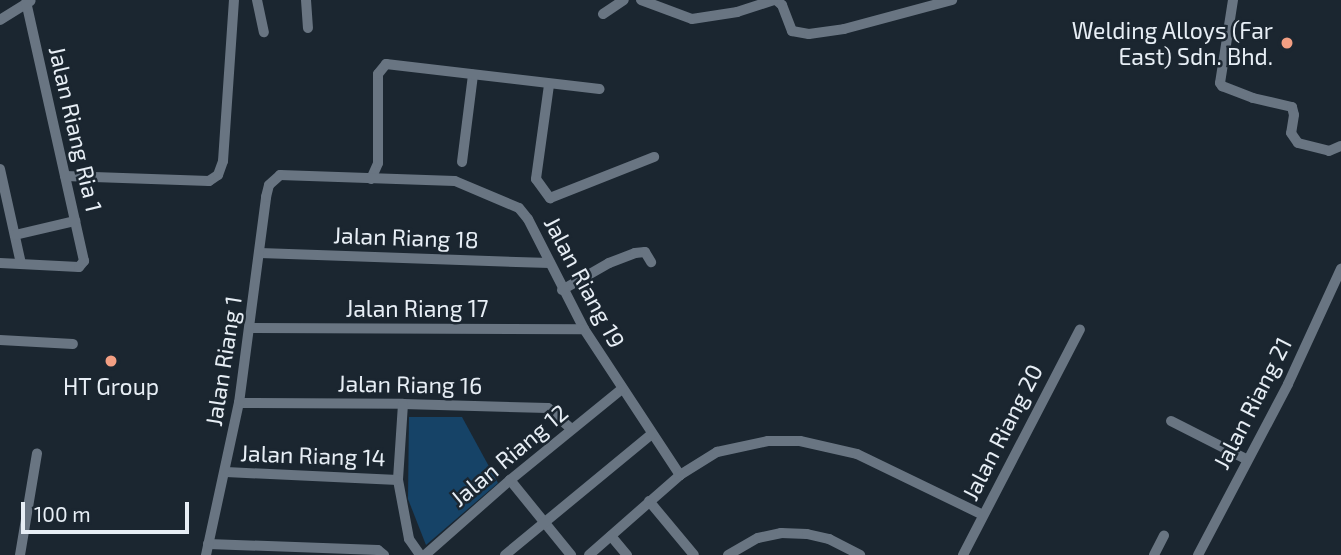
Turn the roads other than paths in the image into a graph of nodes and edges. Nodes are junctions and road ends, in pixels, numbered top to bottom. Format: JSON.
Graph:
{"nodes":[{"id":1,"x":234,"y":0,"type":"edge"},
{"id":2,"x":257,"y":0,"type":"edge"},
{"id":3,"x":306,"y":0,"type":"edge"},
{"id":4,"x":624,"y":0,"type":"edge"},
{"id":5,"x":641,"y":0,"type":"edge"},
{"id":6,"x":775,"y":0,"type":"edge"},
{"id":7,"x":952,"y":0,"type":"edge"},
{"id":8,"x":1234,"y":0,"type":"edge"},
{"id":9,"x":29,"y":1,"type":"edge"},
{"id":10,"x":603,"y":14,"type":"dead end"},
{"id":11,"x":0,"y":20,"type":"edge"},
{"id":12,"x":308,"y":28,"type":"dead end"},
{"id":13,"x":264,"y":32,"type":"dead end"},
{"id":14,"x":473,"y":75,"type":"junction"},
{"id":15,"x":549,"y":85,"type":"junction"},
{"id":16,"x":600,"y":89,"type":"dead end"},
{"id":17,"x":1341,"y":146,"type":"edge"},
{"id":18,"x":654,"y":157,"type":"dead end"},
{"id":19,"x":462,"y":162,"type":"dead end"},
{"id":20,"x":378,"y":163,"type":"junction"},
{"id":21,"x":0,"y":169,"type":"edge"},
{"id":22,"x":280,"y":175,"type":"joint"},
{"id":23,"x":65,"y":176,"type":"junction"},
{"id":24,"x":370,"y":179,"type":"junction"},
{"id":25,"x":404,"y":179,"type":"junction"},
{"id":26,"x":75,"y":221,"type":"junction"},
{"id":27,"x":15,"y":235,"type":"junction"},
{"id":28,"x":260,"y":253,"type":"junction"},
{"id":29,"x":650,"y":262,"type":"dead end"},
{"id":30,"x":0,"y":263,"type":"edge"},
{"id":31,"x":550,"y":263,"type":"junction"},
{"id":32,"x":21,"y":264,"type":"junction"},
{"id":33,"x":1341,"y":269,"type":"edge"},
{"id":34,"x":562,"y":290,"type":"junction"},
{"id":35,"x":250,"y":328,"type":"junction"},
{"id":36,"x":584,"y":329,"type":"junction"},
{"id":37,"x":1080,"y":329,"type":"dead end"},
{"id":38,"x":0,"y":340,"type":"edge"},
{"id":39,"x":73,"y":344,"type":"dead end"},
{"id":40,"x":622,"y":389,"type":"junction"},
{"id":41,"x":239,"y":403,"type":"junction"},
{"id":42,"x":403,"y":404,"type":"junction"},
{"id":43,"x":1171,"y":421,"type":"dead end"},
{"id":44,"x":571,"y":429,"type":"junction"},
{"id":45,"x":652,"y":434,"type":"junction"},
{"id":46,"x":37,"y":453,"type":"dead end"},
{"id":47,"x":1246,"y":459,"type":"junction"},
{"id":48,"x":226,"y":472,"type":"junction"},
{"id":49,"x":680,"y":475,"type":"junction"},
{"id":50,"x":398,"y":480,"type":"junction"},
{"id":51,"x":510,"y":480,"type":"junction"},
{"id":52,"x":649,"y":501,"type":"junction"},
{"id":53,"x":983,"y":515,"type":"junction"},
{"id":54,"x":544,"y":522,"type":"junction"},
{"id":55,"x":1164,"y":535,"type":"dead end"},
{"id":56,"x":611,"y":536,"type":"junction"},
{"id":57,"x":207,"y":550,"type":"edge"},
{"id":58,"x":20,"y":555,"type":"edge"},
{"id":59,"x":384,"y":555,"type":"edge"},
{"id":60,"x":420,"y":555,"type":"edge"},
{"id":61,"x":425,"y":555,"type":"edge"},
{"id":62,"x":505,"y":555,"type":"edge"},
{"id":63,"x":571,"y":555,"type":"edge"},
{"id":64,"x":589,"y":555,"type":"edge"},
{"id":65,"x":627,"y":555,"type":"edge"},
{"id":66,"x":694,"y":555,"type":"edge"},
{"id":67,"x":728,"y":555,"type":"edge"},
{"id":68,"x":860,"y":555,"type":"edge"},
{"id":69,"x":963,"y":555,"type":"edge"},
{"id":70,"x":1154,"y":555,"type":"edge"},
{"id":71,"x":1198,"y":555,"type":"edge"}],
"edges":[{"from":1,"to":23,"type":"street"},
{"from":2,"to":13,"type":"street"},
{"from":3,"to":12,"type":"street"},
{"from":4,"to":10,"type":"street"},
{"from":5,"to":6,"type":"street"},
{"from":6,"to":7,"type":"street"},
{"from":8,"to":17,"type":"street"},
{"from":9,"to":11,"type":"street"},
{"from":9,"to":23,"type":"street","name":"Jalan Riang Ria 1"},
{"from":14,"to":15,"type":"street"},
{"from":14,"to":19,"type":"street"},
{"from":14,"to":20,"type":"street"},
{"from":15,"to":16,"type":"street"},
{"from":15,"to":18,"type":"street"},
{"from":20,"to":24,"type":"street"},
{"from":20,"to":25,"type":"street"},
{"from":21,"to":27,"type":"street"},
{"from":22,"to":24,"type":"street","name":"Jalan Riang 19"},
{"from":22,"to":28,"type":"street","name":"Jalan Riang 1"},
{"from":23,"to":26,"type":"street","name":"Jalan Riang Ria 1"},
{"from":24,"to":25,"type":"street","name":"Jalan Riang 19"},
{"from":25,"to":31,"type":"street","name":"Jalan Riang 19"},
{"from":26,"to":27,"type":"street"},
{"from":26,"to":32,"type":"street","name":"Jalan Riang Ria 1"},
{"from":27,"to":32,"type":"street"},
{"from":28,"to":31,"type":"street","name":"Jalan Riang 18"},
{"from":28,"to":35,"type":"street","name":"Jalan Riang 1"},
{"from":29,"to":34,"type":"street"},
{"from":30,"to":32,"type":"street"},
{"from":31,"to":34,"type":"street","name":"Jalan Riang 19"},
{"from":33,"to":47,"type":"street","name":"Jalan Riang 21"},
{"from":34,"to":36,"type":"street","name":"Jalan Riang 19"},
{"from":35,"to":36,"type":"street","name":"Jalan Riang 17"},
{"from":35,"to":41,"type":"street","name":"Jalan Riang 1"},
{"from":36,"to":40,"type":"street","name":"Jalan Riang 19"},
{"from":37,"to":53,"type":"street","name":"Jalan Riang 20"},
{"from":38,"to":39,"type":"street"},
{"from":40,"to":44,"type":"street","name":"Jalan Riang 12"},
{"from":40,"to":45,"type":"street","name":"Jalan Riang 19"},
{"from":41,"to":42,"type":"street","name":"Jalan Riang 16"},
{"from":41,"to":48,"type":"street","name":"Jalan Riang 1"},
{"from":42,"to":44,"type":"street","name":"Jalan Riang 16"},
{"from":42,"to":50,"type":"street"},
{"from":43,"to":47,"type":"street"},
{"from":44,"to":51,"type":"street","name":"Jalan Riang 12"},
{"from":45,"to":49,"type":"street","name":"Jalan Riang 19"},
{"from":45,"to":54,"type":"street"},
{"from":46,"to":58,"type":"street"},
{"from":47,"to":71,"type":"street","name":"Jalan Riang 21"},
{"from":48,"to":50,"type":"street","name":"Jalan Riang 14"},
{"from":48,"to":57,"type":"street","name":"Jalan Riang 1"},
{"from":49,"to":52,"type":"street"},
{"from":49,"to":53,"type":"street"},
{"from":50,"to":60,"type":"street"},
{"from":51,"to":54,"type":"street"},
{"from":51,"to":61,"type":"street","name":"Jalan Riang 12"},
{"from":52,"to":56,"type":"street"},
{"from":52,"to":66,"type":"street"},
{"from":53,"to":69,"type":"street","name":"Jalan Riang 20"},
{"from":54,"to":62,"type":"street"},
{"from":54,"to":63,"type":"street"},
{"from":55,"to":70,"type":"street"},
{"from":56,"to":64,"type":"street"},
{"from":56,"to":65,"type":"street"},
{"from":57,"to":59,"type":"street"},
{"from":67,"to":68,"type":"street"}]}
